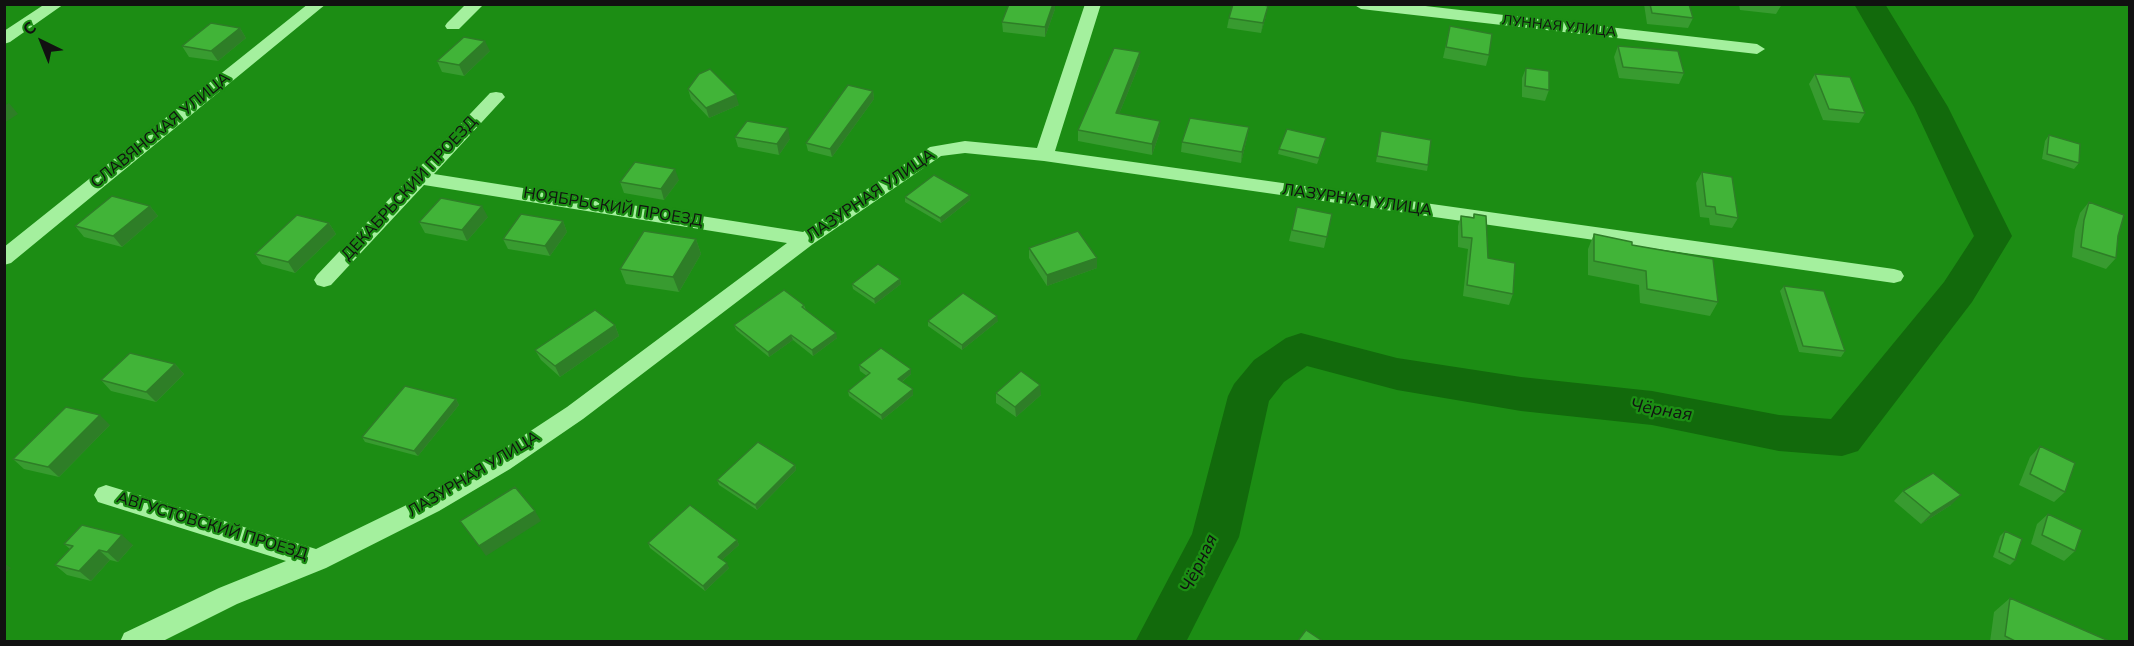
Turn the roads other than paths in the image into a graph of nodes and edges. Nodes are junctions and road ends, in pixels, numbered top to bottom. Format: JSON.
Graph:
{"nodes":[{"id":1,"x":56,"y":4,"type":"edge"},
{"id":2,"x":318,"y":4,"type":"edge"},
{"id":3,"x":476,"y":4,"type":"edge"},
{"id":4,"x":1093,"y":4,"type":"edge"},
{"id":5,"x":1361,"y":4,"type":"edge"},
{"id":6,"x":453,"y":26,"type":"dead end"},
{"id":7,"x":4,"y":39,"type":"edge"},
{"id":8,"x":1757,"y":50,"type":"dead end"},
{"id":9,"x":496,"y":97,"type":"dead end"},
{"id":10,"x":1044,"y":155,"type":"junction"},
{"id":11,"x":420,"y":178,"type":"junction"},
{"id":12,"x":806,"y":239,"type":"junction"},
{"id":13,"x":4,"y":258,"type":"edge"},
{"id":14,"x":1894,"y":276,"type":"dead end"},
{"id":15,"x":324,"y":280,"type":"dead end"},
{"id":16,"x":106,"y":495,"type":"dead end"},
{"id":17,"x":317,"y":560,"type":"junction"},
{"id":18,"x":133,"y":642,"type":"edge"}],
"edges":[{"from":1,"to":7,"type":"street"},
{"from":2,"to":13,"type":"street","name":"СЛАВЯНСКАЯ УЛИЦА"},
{"from":3,"to":6,"type":"street"},
{"from":4,"to":10,"type":"street"},
{"from":5,"to":8,"type":"street","name":"ЛУННАЯ УЛИЦА"},
{"from":9,"to":11,"type":"street","name":"ДЕКАБРЬСКИЙ ПРОЕЗД"},
{"from":10,"to":12,"type":"street","name":"ЛАЗУРНАЯ УЛИЦА"},
{"from":10,"to":14,"type":"street","name":"ЛАЗУРНАЯ УЛИЦА"},
{"from":11,"to":12,"type":"street","name":"НОЯБРЬСКИЙ ПРОЕЗД"},
{"from":11,"to":15,"type":"street","name":"ДЕКАБРЬСКИЙ ПРОЕЗД"},
{"from":12,"to":17,"type":"street","name":"ЛАЗУРНАЯ УЛИЦА"},
{"from":16,"to":17,"type":"street","name":"АВГУСТОВСКИЙ ПРОЕЗД"},
{"from":17,"to":18,"type":"street","name":"ЛАЗУРНАЯ УЛИЦА"}]}
